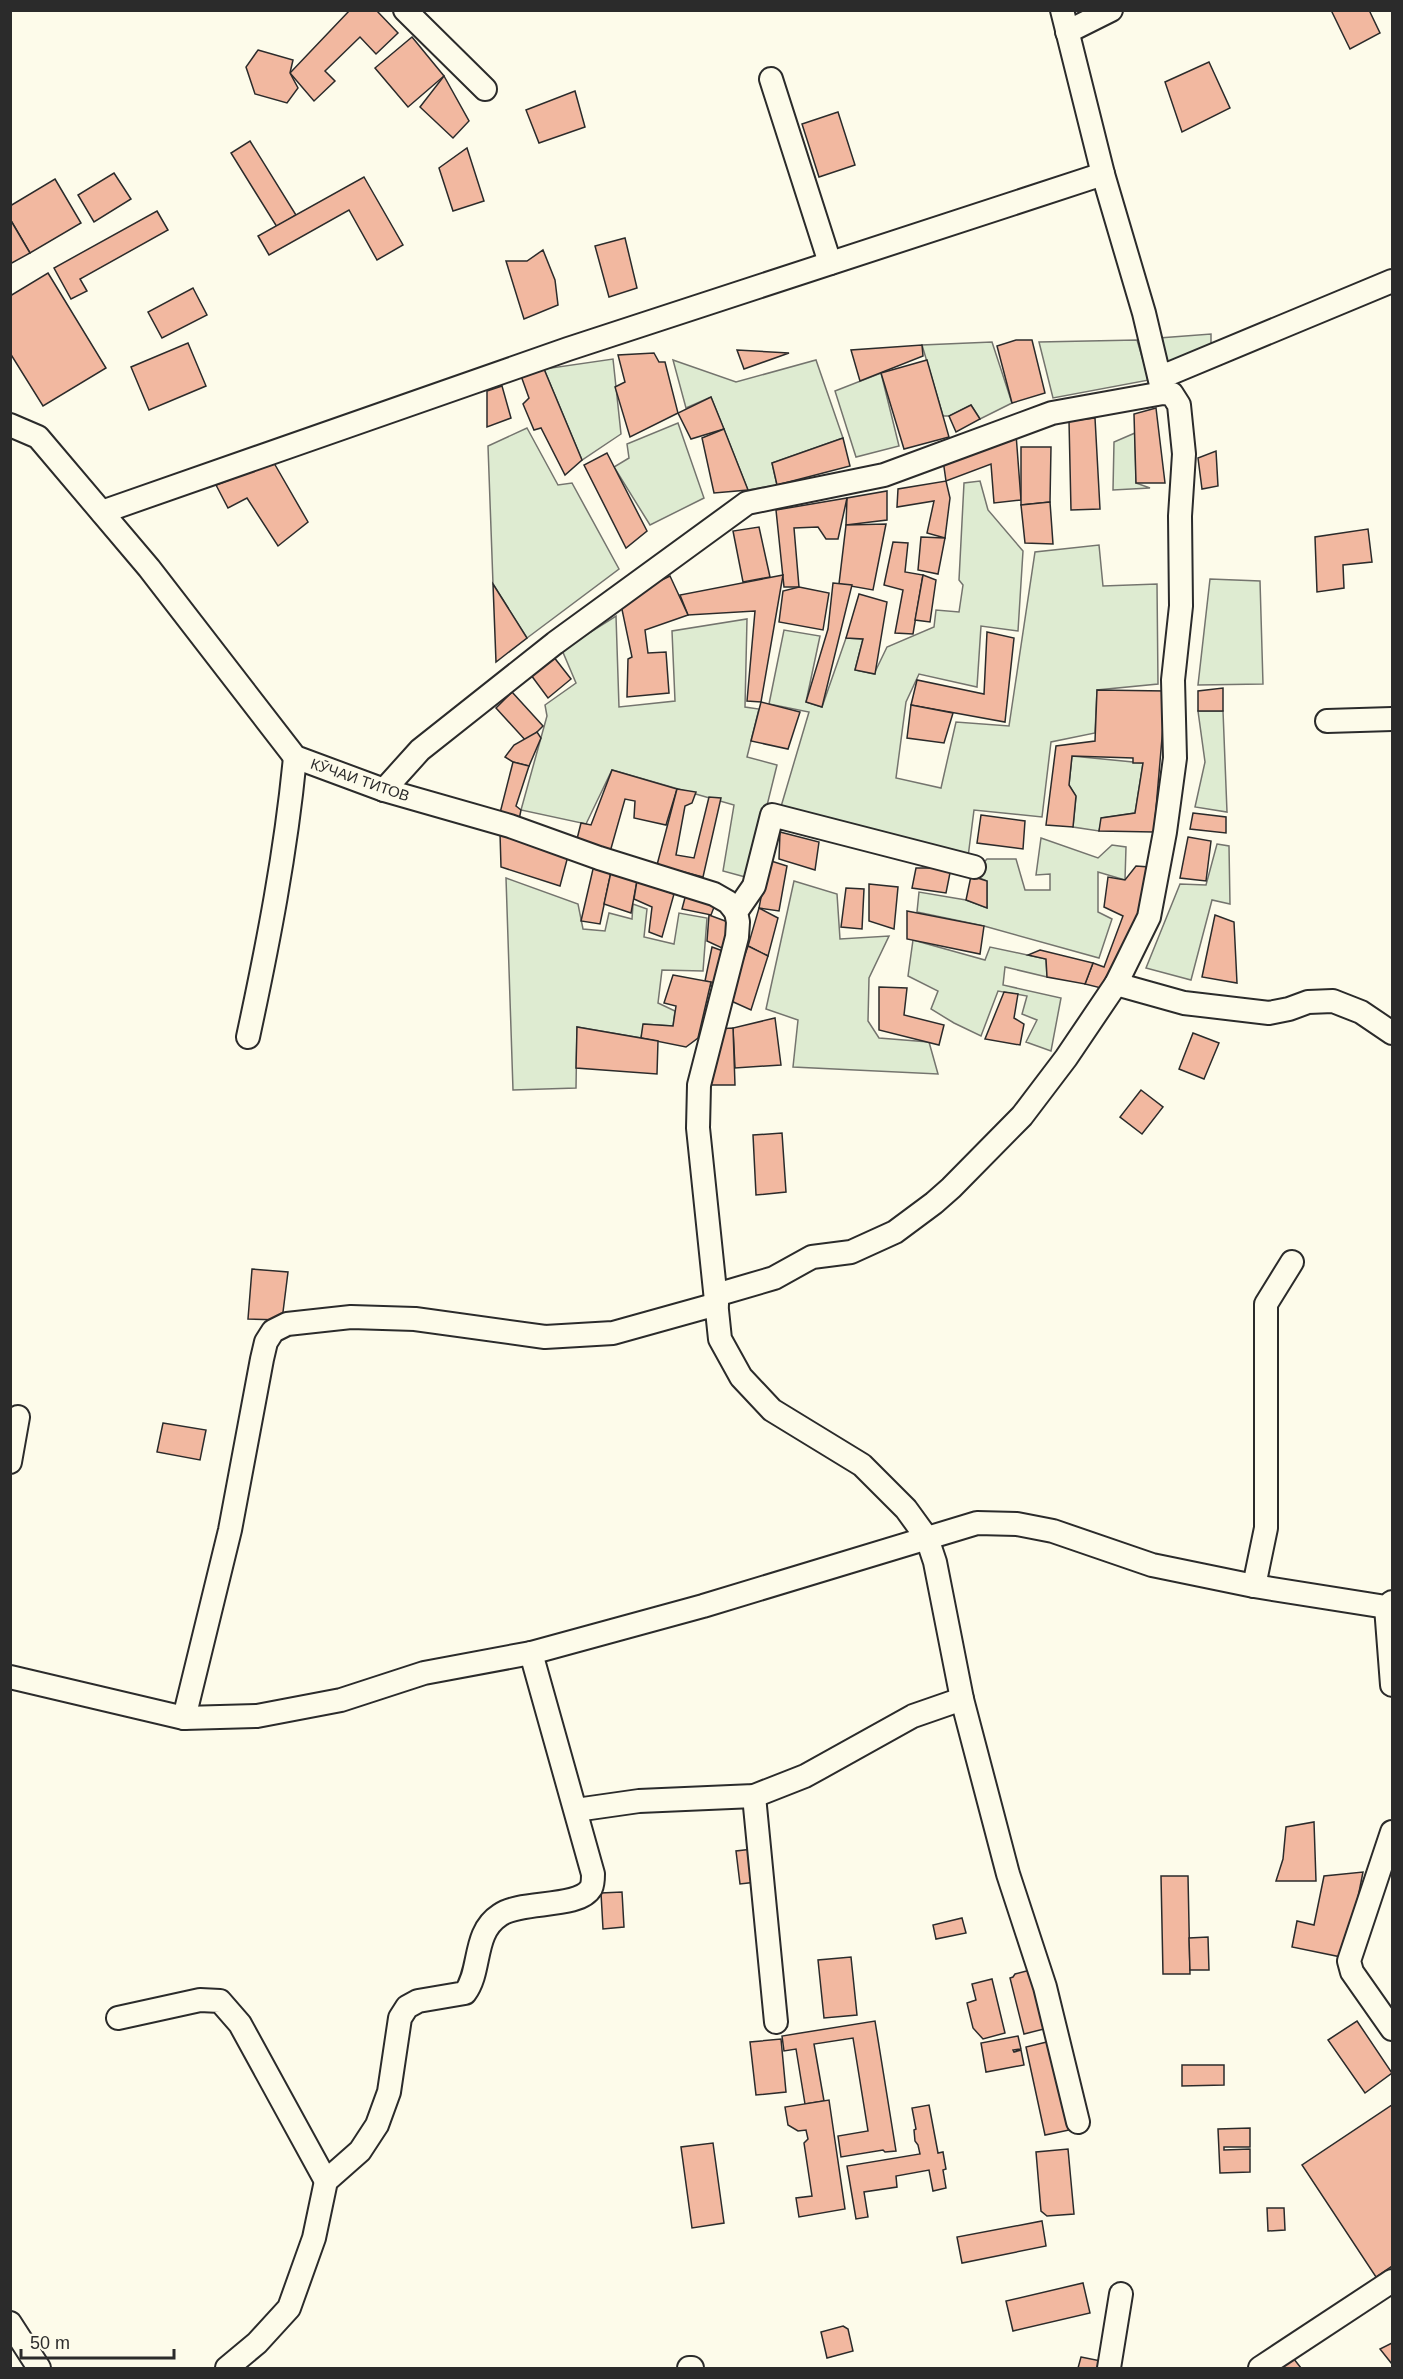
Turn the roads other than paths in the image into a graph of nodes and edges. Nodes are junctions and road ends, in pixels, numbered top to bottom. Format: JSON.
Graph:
{"nodes":[{"id":1,"x":405,"y":10,"type":"edge"},
{"id":2,"x":1111,"y":10,"type":"edge"},
{"id":3,"x":1065,"y":21,"type":"edge"},
{"id":4,"x":771,"y":79,"type":"dead end"},
{"id":5,"x":485,"y":89,"type":"dead end"},
{"id":6,"x":1103,"y":174,"type":"junction"},
{"id":7,"x":830,"y":263,"type":"junction"},
{"id":8,"x":1392,"y":281,"type":"edge"},
{"id":9,"x":1161,"y":384,"type":"junction"},
{"id":10,"x":10,"y":424,"type":"edge"},
{"id":11,"x":102,"y":512,"type":"junction"},
{"id":12,"x":1392,"y":720,"type":"edge"},
{"id":13,"x":1327,"y":721,"type":"dead end"},
{"id":14,"x":295,"y":757,"type":"junction"},
{"id":15,"x":384,"y":790,"type":"junction"},
{"id":16,"x":974,"y":867,"type":"dead end"},
{"id":17,"x":736,"y":912,"type":"junction"},
{"id":18,"x":1116,"y":984,"type":"junction"},
{"id":19,"x":1392,"y":1033,"type":"edge"},
{"id":20,"x":248,"y":1038,"type":"dead end"},
{"id":21,"x":1292,"y":1262,"type":"dead end"},
{"id":22,"x":716,"y":1300,"type":"junction"},
{"id":23,"x":18,"y":1417,"type":"dead end"},
{"id":24,"x":10,"y":1462,"type":"edge"},
{"id":25,"x":927,"y":1538,"type":"junction"},
{"id":26,"x":1254,"y":1586,"type":"junction"},
{"id":27,"x":1389,"y":1604,"type":"edge"},
{"id":28,"x":531,"y":1653,"type":"junction"},
{"id":29,"x":10,"y":1677,"type":"edge"},
{"id":30,"x":1392,"y":1685,"type":"edge"},
{"id":31,"x":962,"y":1699,"type":"junction"},
{"id":32,"x":184,"y":1718,"type":"junction"},
{"id":33,"x":754,"y":1796,"type":"junction"},
{"id":34,"x":576,"y":1810,"type":"junction"},
{"id":35,"x":1392,"y":1832,"type":"edge"},
{"id":36,"x":118,"y":2018,"type":"dead end"},
{"id":37,"x":776,"y":2022,"type":"dead end"},
{"id":38,"x":1392,"y":2029,"type":"edge"},
{"id":39,"x":1078,"y":2122,"type":"dead end"},
{"id":40,"x":326,"y":2181,"type":"junction"},
{"id":41,"x":1392,"y":2281,"type":"edge"},
{"id":42,"x":1120,"y":2294,"type":"dead end"},
{"id":43,"x":10,"y":2323,"type":"edge"},
{"id":44,"x":39,"y":2368,"type":"edge"},
{"id":45,"x":227,"y":2368,"type":"edge"},
{"id":46,"x":1109,"y":2368,"type":"edge"},
{"id":47,"x":1260,"y":2368,"type":"edge"}],
"edges":[{"from":1,"to":5,"type":"street"},
{"from":2,"to":3,"type":"street"},
{"from":3,"to":6,"type":"street"},
{"from":4,"to":7,"type":"street"},
{"from":6,"to":7,"type":"street"},
{"from":6,"to":9,"type":"street"},
{"from":7,"to":11,"type":"street"},
{"from":8,"to":9,"type":"street"},
{"from":9,"to":15,"type":"street"},
{"from":9,"to":18,"type":"street"},
{"from":10,"to":11,"type":"street","name":"КӮЧАИ ТИТОВ"},
{"from":11,"to":14,"type":"street","name":"КӮЧАИ ТИТОВ"},
{"from":12,"to":13,"type":"street"},
{"from":14,"to":15,"type":"street","name":"КӮЧАИ ТИТОВ"},
{"from":14,"to":20,"type":"street"},
{"from":15,"to":17,"type":"street","name":"КӮЧАИ ТИТОВ"},
{"from":16,"to":17,"type":"street"},
{"from":17,"to":22,"type":"street"},
{"from":18,"to":19,"type":"street"},
{"from":18,"to":22,"type":"street"},
{"from":21,"to":26,"type":"street"},
{"from":22,"to":25,"type":"street"},
{"from":22,"to":32,"type":"street"},
{"from":23,"to":24,"type":"street"},
{"from":25,"to":26,"type":"street"},
{"from":25,"to":28,"type":"street"},
{"from":25,"to":31,"type":"street"},
{"from":26,"to":27,"type":"street"},
{"from":27,"to":30,"type":"street"},
{"from":28,"to":32,"type":"street"},
{"from":28,"to":34,"type":"street"},
{"from":29,"to":32,"type":"street"},
{"from":31,"to":33,"type":"street"},
{"from":31,"to":39,"type":"street"},
{"from":33,"to":34,"type":"street"},
{"from":33,"to":37,"type":"street"},
{"from":34,"to":40,"type":"street"},
{"from":35,"to":38,"type":"street"},
{"from":36,"to":40,"type":"street"},
{"from":40,"to":45,"type":"street"},
{"from":41,"to":47,"type":"street"},
{"from":42,"to":46,"type":"street"},
{"from":43,"to":44,"type":"street"}]}
